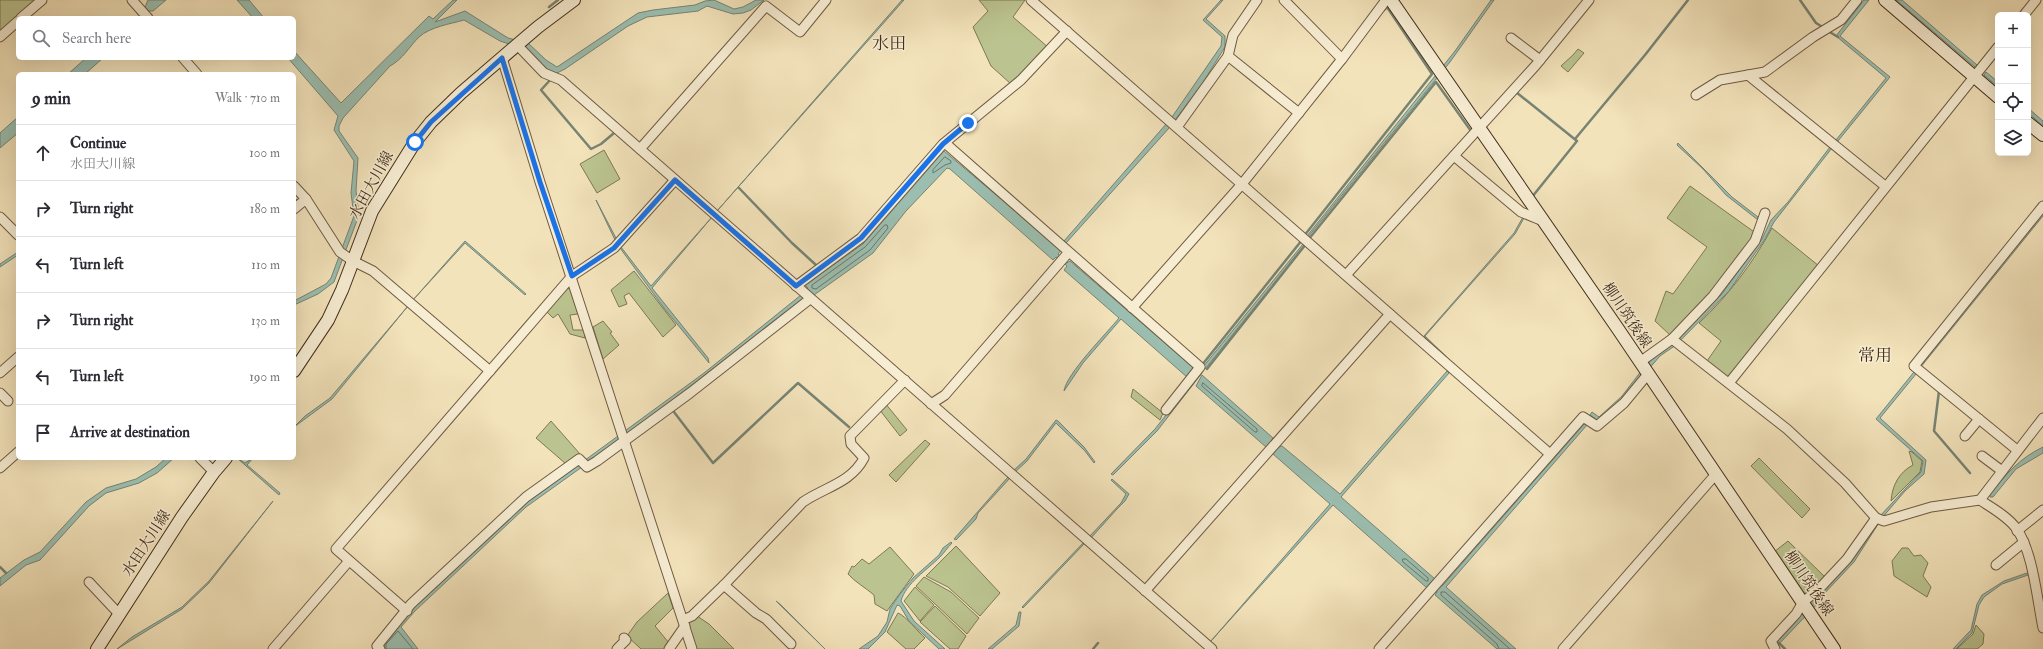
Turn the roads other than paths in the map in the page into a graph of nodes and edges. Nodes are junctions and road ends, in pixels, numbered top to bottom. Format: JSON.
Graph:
{"nodes":[{"id":1,"x":42,"y":0,"type":"edge"},
{"id":2,"x":132,"y":0,"type":"edge"},
{"id":3,"x":574,"y":0,"type":"edge"},
{"id":4,"x":826,"y":0,"type":"edge"},
{"id":5,"x":1031,"y":0,"type":"edge"},
{"id":6,"x":1257,"y":0,"type":"edge"},
{"id":7,"x":1284,"y":0,"type":"edge"},
{"id":8,"x":1386,"y":0,"type":"edge"},
{"id":9,"x":1391,"y":0,"type":"edge"},
{"id":10,"x":1589,"y":0,"type":"edge"},
{"id":11,"x":1857,"y":0,"type":"edge"},
{"id":12,"x":1885,"y":0,"type":"edge"},
{"id":13,"x":2036,"y":0,"type":"edge"},
{"id":14,"x":2026,"y":12,"type":"edge"},
{"id":15,"x":23,"y":16,"type":"edge"},
{"id":16,"x":146,"y":16,"type":"edge"},
{"id":17,"x":16,"y":23,"type":"edge"},
{"id":18,"x":1067,"y":31,"type":"junction"},
{"id":19,"x":0,"y":37,"type":"edge"},
{"id":20,"x":1511,"y":38,"type":"dead end"},
{"id":21,"x":1997,"y":48,"type":"edge"},
{"id":22,"x":521,"y":49,"type":"dead end"},
{"id":23,"x":1228,"y":56,"type":"junction"},
{"id":24,"x":502,"y":58,"type":"junction"},
{"id":25,"x":1342,"y":59,"type":"junction"},
{"id":26,"x":185,"y":60,"type":"edge"},
{"id":27,"x":1540,"y":60,"type":"junction"},
{"id":28,"x":195,"y":72,"type":"edge"},
{"id":29,"x":1748,"y":75,"type":"junction"},
{"id":30,"x":1974,"y":77,"type":"junction"},
{"id":31,"x":1995,"y":94,"type":"edge"},
{"id":32,"x":1696,"y":95,"type":"dead end"},
{"id":33,"x":1299,"y":113,"type":"junction"},
{"id":34,"x":2031,"y":126,"type":"edge"},
{"id":35,"x":1177,"y":127,"type":"junction"},
{"id":36,"x":1480,"y":129,"type":"junction"},
{"id":37,"x":2043,"y":136,"type":"edge"},
{"id":38,"x":945,"y":143,"type":"junction"},
{"id":39,"x":640,"y":149,"type":"junction"},
{"id":40,"x":1454,"y":156,"type":"junction"},
{"id":41,"x":675,"y":180,"type":"junction"},
{"id":42,"x":1242,"y":184,"type":"junction"},
{"id":43,"x":1885,"y":186,"type":"junction"},
{"id":44,"x":296,"y":188,"type":"edge"},
{"id":45,"x":306,"y":199,"type":"junction"},
{"id":46,"x":2043,"y":206,"type":"edge"},
{"id":47,"x":296,"y":207,"type":"edge"},
{"id":48,"x":1765,"y":213,"type":"dead end"},
{"id":49,"x":0,"y":217,"type":"edge"},
{"id":50,"x":1544,"y":221,"type":"junction"},
{"id":51,"x":16,"y":234,"type":"edge"},
{"id":52,"x":1068,"y":253,"type":"junction"},
{"id":53,"x":345,"y":256,"type":"junction"},
{"id":54,"x":1346,"y":275,"type":"junction"},
{"id":55,"x":572,"y":276,"type":"junction"},
{"id":56,"x":796,"y":286,"type":"junction"},
{"id":57,"x":810,"y":299,"type":"junction"},
{"id":58,"x":1132,"y":308,"type":"junction"},
{"id":59,"x":1390,"y":314,"type":"junction"},
{"id":60,"x":1672,"y":339,"type":"junction"},
{"id":61,"x":16,"y":358,"type":"edge"},
{"id":62,"x":1640,"y":362,"type":"junction"},
{"id":63,"x":296,"y":368,"type":"edge"},
{"id":64,"x":490,"y":371,"type":"junction"},
{"id":65,"x":0,"y":373,"type":"edge"},
{"id":66,"x":1648,"y":374,"type":"junction"},
{"id":67,"x":905,"y":380,"type":"junction"},
{"id":68,"x":1729,"y":383,"type":"junction"},
{"id":69,"x":0,"y":393,"type":"edge"},
{"id":70,"x":8,"y":401,"type":"dead end"},
{"id":71,"x":931,"y":404,"type":"junction"},
{"id":72,"x":1166,"y":410,"type":"dead end"},
{"id":73,"x":2043,"y":418,"type":"edge"},
{"id":74,"x":1979,"y":419,"type":"junction"},
{"id":75,"x":1965,"y":436,"type":"dead end"},
{"id":76,"x":625,"y":441,"type":"junction"},
{"id":77,"x":2017,"y":450,"type":"junction"},
{"id":78,"x":16,"y":454,"type":"edge"},
{"id":79,"x":1550,"y":454,"type":"junction"},
{"id":80,"x":1982,"y":456,"type":"dead end"},
{"id":81,"x":202,"y":460,"type":"edge"},
{"id":82,"x":224,"y":460,"type":"edge"},
{"id":83,"x":0,"y":468,"type":"edge"},
{"id":84,"x":2002,"y":471,"type":"junction"},
{"id":85,"x":214,"y":472,"type":"junction"},
{"id":86,"x":1716,"y":474,"type":"junction"},
{"id":87,"x":1980,"y":500,"type":"junction"},
{"id":88,"x":2043,"y":510,"type":"edge"},
{"id":89,"x":2035,"y":517,"type":"junction"},
{"id":90,"x":1876,"y":518,"type":"junction"},
{"id":91,"x":2043,"y":524,"type":"edge"},
{"id":92,"x":2017,"y":531,"type":"junction"},
{"id":93,"x":2024,"y":542,"type":"junction"},
{"id":94,"x":349,"y":561,"type":"junction"},
{"id":95,"x":1996,"y":565,"type":"dead end"},
{"id":96,"x":90,"y":582,"type":"dead end"},
{"id":97,"x":724,"y":585,"type":"junction"},
{"id":98,"x":1146,"y":591,"type":"junction"},
{"id":99,"x":2040,"y":599,"type":"edge"},
{"id":100,"x":1803,"y":602,"type":"junction"},
{"id":101,"x":407,"y":610,"type":"junction"},
{"id":102,"x":119,"y":614,"type":"junction"},
{"id":103,"x":684,"y":623,"type":"junction"},
{"id":104,"x":2043,"y":628,"type":"edge"},
{"id":105,"x":624,"y":638,"type":"dead end"},
{"id":106,"x":791,"y":644,"type":"dead end"},
{"id":107,"x":97,"y":649,"type":"edge"},
{"id":108,"x":273,"y":649,"type":"edge"},
{"id":109,"x":380,"y":649,"type":"edge"},
{"id":110,"x":617,"y":649,"type":"edge"},
{"id":111,"x":669,"y":649,"type":"edge"},
{"id":112,"x":692,"y":649,"type":"edge"},
{"id":113,"x":1212,"y":649,"type":"edge"},
{"id":114,"x":1379,"y":649,"type":"edge"},
{"id":115,"x":1563,"y":649,"type":"edge"},
{"id":116,"x":1775,"y":649,"type":"edge"},
{"id":117,"x":1834,"y":649,"type":"edge"}],
"edges":[{"from":1,"to":15,"type":"street"},
{"from":2,"to":16,"type":"street"},
{"from":3,"to":24,"type":"main road","name":"水田大川線"},
{"from":4,"to":39,"type":"street"},
{"from":5,"to":18,"type":"street"},
{"from":6,"to":23,"type":"street"},
{"from":7,"to":25,"type":"street"},
{"from":8,"to":25,"type":"street"},
{"from":9,"to":36,"type":"main road","name":"柳川筑後線"},
{"from":10,"to":27,"type":"street"},
{"from":11,"to":29,"type":"street"},
{"from":12,"to":30,"type":"main road"},
{"from":13,"to":14,"type":"street"},
{"from":17,"to":19,"type":"street"},
{"from":18,"to":35,"type":"street"},
{"from":18,"to":38,"type":"street"},
{"from":20,"to":27,"type":"street"},
{"from":21,"to":30,"type":"street"},
{"from":22,"to":39,"type":"street"},
{"from":23,"to":33,"type":"street"},
{"from":23,"to":35,"type":"street"},
{"from":24,"to":53,"type":"main road","name":"水田大川線"},
{"from":24,"to":55,"type":"street"},
{"from":25,"to":33,"type":"street"},
{"from":26,"to":28,"type":"street"},
{"from":27,"to":36,"type":"street"},
{"from":29,"to":32,"type":"street"},
{"from":29,"to":43,"type":"street"},
{"from":30,"to":31,"type":"main road"},
{"from":30,"to":43,"type":"street"},
{"from":33,"to":42,"type":"street"},
{"from":34,"to":37,"type":"main road"},
{"from":35,"to":42,"type":"street"},
{"from":36,"to":40,"type":"street"},
{"from":36,"to":50,"type":"main road","name":"柳川筑後線"},
{"from":38,"to":52,"type":"street"},
{"from":38,"to":56,"type":"street"},
{"from":39,"to":41,"type":"street"},
{"from":40,"to":50,"type":"street"},
{"from":40,"to":54,"type":"street"},
{"from":41,"to":55,"type":"street"},
{"from":41,"to":56,"type":"street"},
{"from":42,"to":54,"type":"street"},
{"from":42,"to":58,"type":"street"},
{"from":43,"to":68,"type":"street"},
{"from":44,"to":45,"type":"street"},
{"from":45,"to":47,"type":"street"},
{"from":45,"to":53,"type":"street"},
{"from":46,"to":74,"type":"street"},
{"from":48,"to":60,"type":"street"},
{"from":49,"to":51,"type":"street"},
{"from":50,"to":62,"type":"main road","name":"柳川筑後線"},
{"from":52,"to":58,"type":"street"},
{"from":52,"to":71,"type":"street"},
{"from":53,"to":63,"type":"main road","name":"水田大川線"},
{"from":53,"to":64,"type":"street"},
{"from":54,"to":59,"type":"street"},
{"from":55,"to":64,"type":"street"},
{"from":55,"to":76,"type":"street"},
{"from":56,"to":57,"type":"street"},
{"from":57,"to":67,"type":"street"},
{"from":57,"to":76,"type":"street"},
{"from":58,"to":72,"type":"street"},
{"from":59,"to":79,"type":"street"},
{"from":59,"to":98,"type":"street"},
{"from":60,"to":62,"type":"street"},
{"from":60,"to":68,"type":"street"},
{"from":61,"to":65,"type":"street"},
{"from":62,"to":66,"type":"main road","name":"柳川筑後線"},
{"from":64,"to":94,"type":"street"},
{"from":66,"to":79,"type":"street"},
{"from":66,"to":86,"type":"main road","name":"柳川筑後線"},
{"from":67,"to":71,"type":"street"},
{"from":67,"to":97,"type":"street"},
{"from":68,"to":90,"type":"street"},
{"from":69,"to":70,"type":"street"},
{"from":71,"to":98,"type":"street"},
{"from":73,"to":77,"type":"street"},
{"from":74,"to":75,"type":"street"},
{"from":74,"to":77,"type":"street"},
{"from":76,"to":101,"type":"street"},
{"from":76,"to":103,"type":"street"},
{"from":77,"to":84,"type":"street"},
{"from":78,"to":83,"type":"street"},
{"from":79,"to":114,"type":"street"},
{"from":80,"to":84,"type":"street"},
{"from":81,"to":85,"type":"street"},
{"from":82,"to":85,"type":"main road","name":"水田大川線"},
{"from":84,"to":87,"type":"street"},
{"from":85,"to":102,"type":"main road","name":"水田大川線"},
{"from":86,"to":100,"type":"main road","name":"柳川筑後線"},
{"from":86,"to":115,"type":"street"},
{"from":87,"to":90,"type":"street"},
{"from":87,"to":92,"type":"street"},
{"from":88,"to":89,"type":"street"},
{"from":89,"to":91,"type":"street"},
{"from":89,"to":92,"type":"street"},
{"from":90,"to":100,"type":"street"},
{"from":92,"to":93,"type":"street"},
{"from":93,"to":95,"type":"street"},
{"from":93,"to":99,"type":"street"},
{"from":94,"to":101,"type":"street"},
{"from":94,"to":108,"type":"street"},
{"from":96,"to":102,"type":"street"},
{"from":97,"to":103,"type":"street"},
{"from":97,"to":106,"type":"street"},
{"from":98,"to":113,"type":"street"},
{"from":99,"to":104,"type":"street"},
{"from":100,"to":116,"type":"street"},
{"from":100,"to":117,"type":"main road","name":"柳川筑後線"},
{"from":101,"to":109,"type":"street"},
{"from":102,"to":107,"type":"main road","name":"水田大川線"},
{"from":103,"to":111,"type":"street"},
{"from":103,"to":112,"type":"street"},
{"from":105,"to":110,"type":"street"}]}
